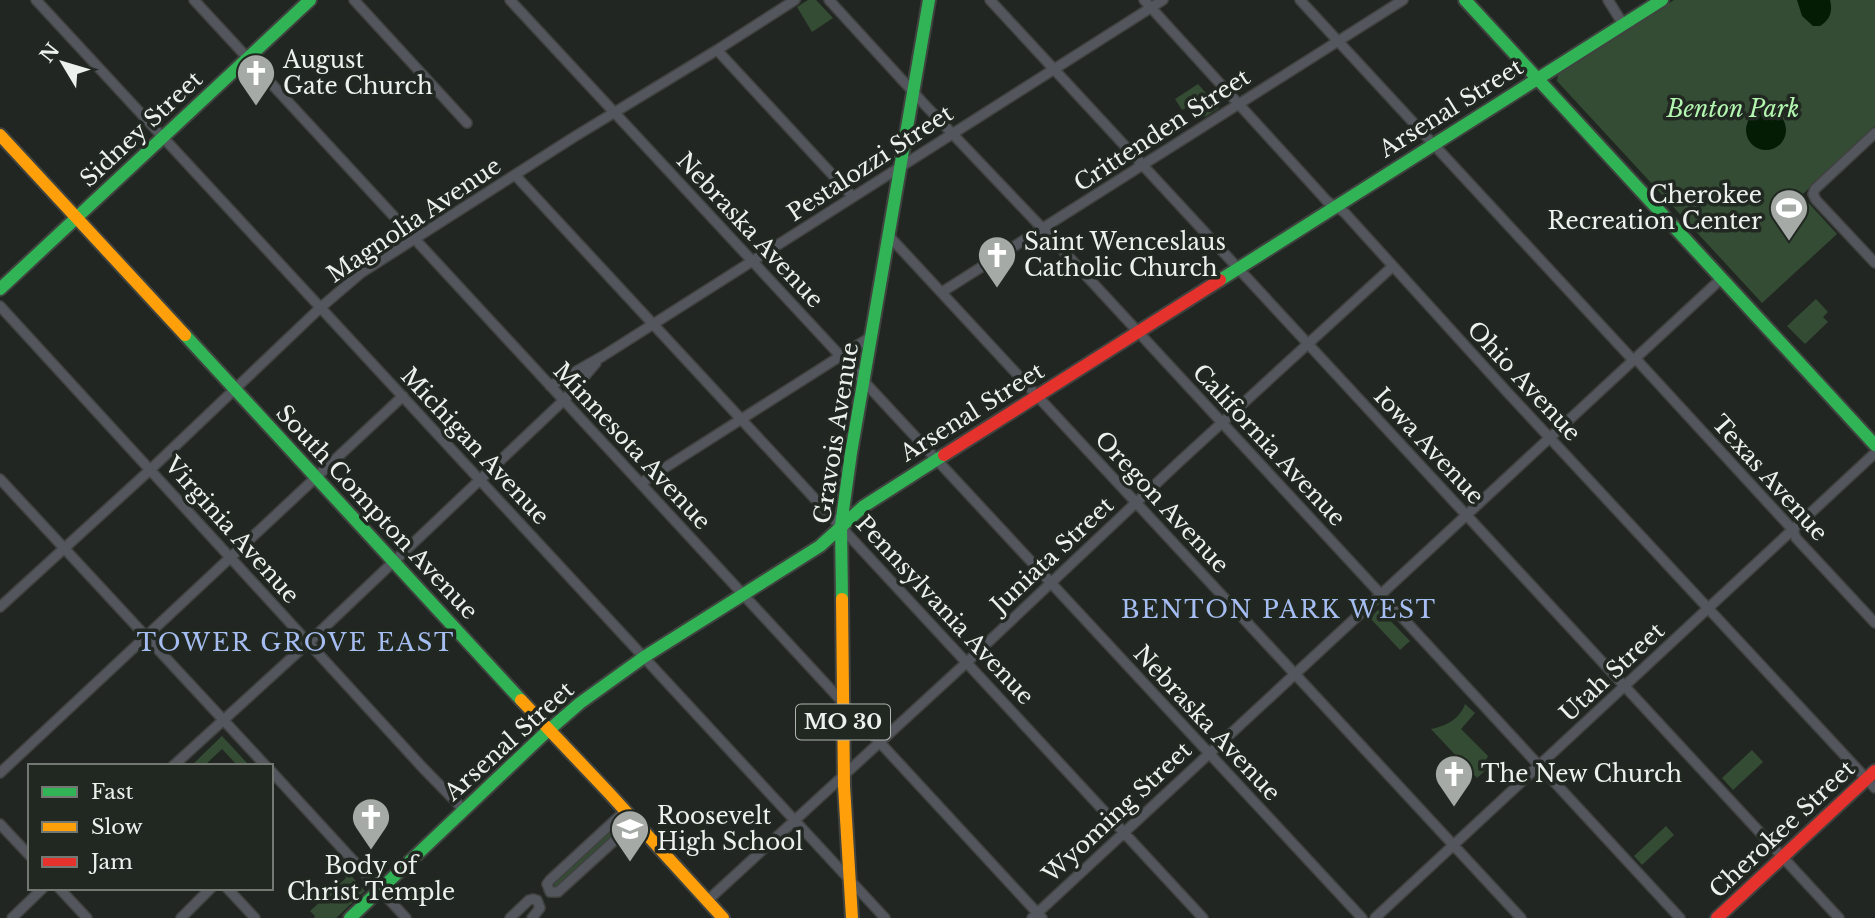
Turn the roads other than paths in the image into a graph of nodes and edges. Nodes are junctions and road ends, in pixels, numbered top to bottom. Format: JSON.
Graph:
{"nodes":[{"id":1,"x":36,"y":0,"type":"edge"},
{"id":2,"x":194,"y":0,"type":"edge"},
{"id":3,"x":310,"y":0,"type":"edge"},
{"id":4,"x":354,"y":0,"type":"edge"},
{"id":5,"x":510,"y":0,"type":"edge"},
{"id":6,"x":794,"y":0,"type":"edge"},
{"id":7,"x":829,"y":0,"type":"edge"},
{"id":8,"x":929,"y":0,"type":"edge"},
{"id":9,"x":990,"y":0,"type":"edge"},
{"id":10,"x":1163,"y":0,"type":"edge"},
{"id":11,"x":1300,"y":0,"type":"edge"},
{"id":12,"x":1403,"y":0,"type":"edge"},
{"id":13,"x":1465,"y":0,"type":"edge"},
{"id":14,"x":1608,"y":0,"type":"edge"},
{"id":15,"x":1662,"y":0,"type":"edge"},
{"id":16,"x":1148,"y":4,"type":"edge"},
{"id":17,"x":1623,"y":24,"type":"junction"},
{"id":18,"x":1338,"y":41,"type":"junction"},
{"id":19,"x":717,"y":50,"type":"junction"},
{"id":20,"x":248,"y":58,"type":"junction"},
{"id":21,"x":1054,"y":69,"type":"junction"},
{"id":22,"x":1537,"y":78,"type":"junction"},
{"id":23,"x":914,"y":92,"type":"junction"},
{"id":24,"x":1239,"y":104,"type":"junction"},
{"id":25,"x":614,"y":112,"type":"junction"},
{"id":26,"x":467,"y":123,"type":"dead end"},
{"id":27,"x":1875,"y":133,"type":"edge"},
{"id":28,"x":952,"y":134,"type":"junction"},
{"id":29,"x":0,"y":135,"type":"edge"},
{"id":30,"x":163,"y":137,"type":"junction"},
{"id":31,"x":1433,"y":144,"type":"junction"},
{"id":32,"x":901,"y":166,"type":"junction"},
{"id":33,"x":1143,"y":166,"type":"junction"},
{"id":34,"x":515,"y":175,"type":"junction"},
{"id":35,"x":853,"y":197,"type":"junction"},
{"id":36,"x":1335,"y":206,"type":"junction"},
{"id":37,"x":76,"y":218,"type":"junction"},
{"id":38,"x":1043,"y":229,"type":"junction"},
{"id":39,"x":889,"y":236,"type":"junction"},
{"id":40,"x":416,"y":239,"type":"junction"},
{"id":41,"x":752,"y":261,"type":"junction"},
{"id":42,"x":1875,"y":263,"type":"edge"},
{"id":43,"x":1393,"y":266,"type":"junction"},
{"id":44,"x":1237,"y":268,"type":"junction"},
{"id":45,"x":1721,"y":278,"type":"junction"},
{"id":46,"x":0,"y":289,"type":"edge"},
{"id":47,"x":942,"y":292,"type":"junction"},
{"id":48,"x":0,"y":306,"type":"edge"},
{"id":49,"x":320,"y":308,"type":"junction"},
{"id":50,"x":654,"y":324,"type":"junction"},
{"id":51,"x":1137,"y":332,"type":"junction"},
{"id":52,"x":872,"y":336,"type":"junction"},
{"id":53,"x":1308,"y":345,"type":"junction"},
{"id":54,"x":841,"y":356,"type":"junction"},
{"id":55,"x":599,"y":359,"type":"junction"},
{"id":56,"x":1634,"y":359,"type":"junction"},
{"id":57,"x":864,"y":380,"type":"junction"},
{"id":58,"x":550,"y":386,"type":"junction"},
{"id":59,"x":234,"y":389,"type":"junction"},
{"id":60,"x":402,"y":396,"type":"junction"},
{"id":61,"x":1037,"y":396,"type":"junction"},
{"id":62,"x":564,"y":400,"type":"junction"},
{"id":63,"x":742,"y":420,"type":"junction"},
{"id":64,"x":1222,"y":423,"type":"junction"},
{"id":65,"x":1550,"y":438,"type":"junction"},
{"id":66,"x":1875,"y":445,"type":"edge"},
{"id":67,"x":1875,"y":453,"type":"edge"},
{"id":68,"x":936,"y":460,"type":"junction"},
{"id":69,"x":151,"y":470,"type":"junction"},
{"id":70,"x":316,"y":477,"type":"junction"},
{"id":71,"x":0,"y":479,"type":"edge"},
{"id":72,"x":480,"y":480,"type":"junction"},
{"id":73,"x":640,"y":483,"type":"junction"},
{"id":74,"x":1136,"y":502,"type":"junction"},
{"id":75,"x":1466,"y":515,"type":"junction"},
{"id":76,"x":841,"y":525,"type":"junction"},
{"id":77,"x":1793,"y":530,"type":"junction"},
{"id":78,"x":64,"y":548,"type":"junction"},
{"id":79,"x":231,"y":557,"type":"junction"},
{"id":80,"x":393,"y":561,"type":"junction"},
{"id":81,"x":1050,"y":582,"type":"junction"},
{"id":82,"x":744,"y":594,"type":"junction"},
{"id":83,"x":1381,"y":594,"type":"junction"},
{"id":84,"x":0,"y":607,"type":"edge"},
{"id":85,"x":1708,"y":608,"type":"junction"},
{"id":86,"x":1875,"y":623,"type":"edge"},
{"id":87,"x":146,"y":636,"type":"junction"},
{"id":88,"x":309,"y":642,"type":"junction"},
{"id":89,"x":644,"y":657,"type":"junction"},
{"id":90,"x":967,"y":663,"type":"junction"},
{"id":91,"x":1295,"y":674,"type":"junction"},
{"id":92,"x":1625,"y":686,"type":"junction"},
{"id":93,"x":843,"y":702,"type":"junction"},
{"id":94,"x":224,"y":720,"type":"junction"},
{"id":95,"x":550,"y":729,"type":"junction"},
{"id":96,"x":880,"y":741,"type":"junction"},
{"id":97,"x":1209,"y":753,"type":"junction"},
{"id":98,"x":175,"y":764,"type":"edge"},
{"id":99,"x":264,"y":764,"type":"edge"},
{"id":100,"x":1539,"y":765,"type":"junction"},
{"id":101,"x":0,"y":773,"type":"edge"},
{"id":102,"x":273,"y":773,"type":"edge"},
{"id":103,"x":844,"y":775,"type":"junction"},
{"id":104,"x":1872,"y":779,"type":"edge"},
{"id":105,"x":464,"y":810,"type":"junction"},
{"id":106,"x":626,"y":810,"type":"junction"},
{"id":107,"x":636,"y":821,"type":"junction"},
{"id":108,"x":795,"y":821,"type":"junction"},
{"id":109,"x":0,"y":824,"type":"edge"},
{"id":110,"x":1124,"y":833,"type":"junction"},
{"id":111,"x":1453,"y":845,"type":"junction"},
{"id":112,"x":28,"y":854,"type":"edge"},
{"id":113,"x":1783,"y":856,"type":"junction"},
{"id":114,"x":849,"y":879,"type":"junction"},
{"id":115,"x":41,"y":890,"type":"edge"},
{"id":116,"x":61,"y":890,"type":"edge"},
{"id":117,"x":209,"y":890,"type":"edge"},
{"id":118,"x":229,"y":890,"type":"edge"},
{"id":119,"x":380,"y":890,"type":"junction"},
{"id":120,"x":707,"y":901,"type":"junction"},
{"id":121,"x":1037,"y":916,"type":"edge"},
{"id":122,"x":12,"y":918,"type":"edge"},
{"id":123,"x":87,"y":918,"type":"edge"},
{"id":124,"x":181,"y":918,"type":"edge"},
{"id":125,"x":255,"y":918,"type":"edge"},
{"id":126,"x":350,"y":918,"type":"edge"},
{"id":127,"x":406,"y":918,"type":"edge"},
{"id":128,"x":510,"y":918,"type":"edge"},
{"id":129,"x":531,"y":918,"type":"edge"},
{"id":130,"x":723,"y":918,"type":"edge"},
{"id":131,"x":852,"y":918,"type":"edge"},
{"id":132,"x":885,"y":918,"type":"edge"},
{"id":133,"x":1203,"y":918,"type":"edge"},
{"id":134,"x":1362,"y":918,"type":"edge"},
{"id":135,"x":1375,"y":918,"type":"edge"},
{"id":136,"x":1521,"y":918,"type":"edge"},
{"id":137,"x":1680,"y":918,"type":"edge"},
{"id":138,"x":1717,"y":918,"type":"edge"},
{"id":139,"x":1839,"y":918,"type":"edge"}],
"edges":[{"from":1,"to":30,"type":"street","name":"Michigan Avenue"},
{"from":2,"to":20,"type":"street","name":"Minnesota Avenue"},
{"from":3,"to":20,"type":"main road","name":"Sidney Street"},
{"from":4,"to":26,"type":"street"},
{"from":5,"to":25,"type":"street","name":"Nebraska Avenue"},
{"from":6,"to":19,"type":"street","name":"Magnolia Avenue"},
{"from":7,"to":23,"type":"street","name":"California Avenue"},
{"from":8,"to":23,"type":"main road","name":"Gravois Avenue","number":"MO 30"},
{"from":9,"to":21,"type":"street","name":"Iowa Avenue"},
{"from":10,"to":16,"type":"street","name":"Pestalozzi Street"},
{"from":11,"to":18,"type":"street","name":"Texas Avenue"},
{"from":12,"to":18,"type":"street","name":"Crittenden Street"},
{"from":13,"to":22,"type":"main road"},
{"from":14,"to":17,"type":"street"},
{"from":15,"to":17,"type":"main road","name":"Arsenal Street"},
{"from":16,"to":21,"type":"street","name":"Pestalozzi Street"},
{"from":16,"to":24,"type":"street","name":"Ohio Avenue"},
{"from":17,"to":22,"type":"main road","name":"Arsenal Street"},
{"from":18,"to":24,"type":"street","name":"Crittenden Street"},
{"from":18,"to":31,"type":"street","name":"Texas Avenue"},
{"from":19,"to":25,"type":"street","name":"Magnolia Avenue"},
{"from":19,"to":35,"type":"street"},
{"from":20,"to":30,"type":"main road","name":"Sidney Street"},
{"from":20,"to":40,"type":"street","name":"Minnesota Avenue"},
{"from":21,"to":28,"type":"street","name":"Pestalozzi Street"},
{"from":21,"to":33,"type":"street","name":"Iowa Avenue"},
{"from":22,"to":31,"type":"main road","name":"Arsenal Street"},
{"from":22,"to":45,"type":"main road"},
{"from":23,"to":28,"type":"street","name":"California Avenue"},
{"from":23,"to":32,"type":"main road","name":"Gravois Avenue","number":"MO 30"},
{"from":24,"to":33,"type":"street","name":"Crittenden Street"},
{"from":24,"to":36,"type":"street","name":"Ohio Avenue"},
{"from":25,"to":34,"type":"street","name":"Magnolia Avenue"},
{"from":25,"to":41,"type":"street","name":"Nebraska Avenue"},
{"from":27,"to":42,"type":"street"},
{"from":28,"to":32,"type":"street","name":"Pestalozzi Street"},
{"from":28,"to":38,"type":"street","name":"California Avenue"},
{"from":29,"to":37,"type":"main road","name":"South Compton Avenue"},
{"from":30,"to":37,"type":"main road","name":"Sidney Street"},
{"from":30,"to":49,"type":"street","name":"Michigan Avenue"},
{"from":31,"to":36,"type":"main road","name":"Arsenal Street"},
{"from":31,"to":56,"type":"street","name":"Texas Avenue"},
{"from":32,"to":35,"type":"street","name":"Pestalozzi Street"},
{"from":32,"to":39,"type":"main road","name":"Gravois Avenue","number":"MO 30"},
{"from":33,"to":38,"type":"street","name":"Crittenden Street"},
{"from":33,"to":44,"type":"street","name":"Iowa Avenue"},
{"from":34,"to":40,"type":"street","name":"Magnolia Avenue"},
{"from":34,"to":50,"type":"street","name":"Pennsylvania Avenue"},
{"from":35,"to":41,"type":"street","name":"Pestalozzi Street"},
{"from":36,"to":43,"type":"street","name":"Ohio Avenue"},
{"from":36,"to":44,"type":"main road","name":"Arsenal Street"},
{"from":37,"to":46,"type":"main road","name":"Sidney Street"},
{"from":37,"to":59,"type":"main road","name":"South Compton Avenue"},
{"from":38,"to":47,"type":"street","name":"Crittenden Street"},
{"from":38,"to":51,"type":"street","name":"California Avenue"},
{"from":39,"to":47,"type":"street","name":"Oregon Avenue"},
{"from":39,"to":52,"type":"main road","name":"Gravois Avenue","number":"MO 30"},
{"from":40,"to":49,"type":"street","name":"Magnolia Avenue"},
{"from":40,"to":58,"type":"street","name":"Minnesota Avenue"},
{"from":41,"to":50,"type":"street","name":"Pestalozzi Street"},
{"from":41,"to":54,"type":"street","name":"Nebraska Avenue"},
{"from":43,"to":53,"type":"street","name":"Juniata Street"},
{"from":43,"to":65,"type":"street","name":"Ohio Avenue"},
{"from":44,"to":51,"type":"main road","name":"Arsenal Street"},
{"from":44,"to":53,"type":"street","name":"Iowa Avenue"},
{"from":45,"to":56,"type":"street","name":"Wyoming Street"},
{"from":45,"to":66,"type":"main road"},
{"from":47,"to":61,"type":"street","name":"Oregon Avenue"},
{"from":48,"to":69,"type":"street","name":"Virginia Avenue"},
{"from":49,"to":59,"type":"street","name":"Magnolia Avenue"},
{"from":49,"to":60,"type":"street","name":"Michigan Avenue"},
{"from":50,"to":55,"type":"street","name":"Pestalozzi Street"},
{"from":50,"to":63,"type":"street","name":"Pennsylvania Avenue"},
{"from":51,"to":61,"type":"main road","name":"Arsenal Street"},
{"from":51,"to":64,"type":"street","name":"California Avenue"},
{"from":52,"to":54,"type":"street"},
{"from":52,"to":57,"type":"main road","name":"Gravois Avenue","number":"MO 30"},
{"from":53,"to":64,"type":"street","name":"Juniata Street"},
{"from":53,"to":75,"type":"street","name":"Iowa Avenue"},
{"from":54,"to":57,"type":"street","name":"Nebraska Avenue"},
{"from":54,"to":63,"type":"street"},
{"from":55,"to":58,"type":"street","name":"Pestalozzi Street"},
{"from":55,"to":62,"type":"street","name":"Pestalozzi Street"},
{"from":56,"to":65,"type":"street","name":"Wyoming Street"},
{"from":56,"to":77,"type":"street","name":"Texas Avenue"},
{"from":57,"to":68,"type":"street","name":"Nebraska Avenue"},
{"from":57,"to":76,"type":"main road","name":"Gravois Avenue","number":"MO 30"},
{"from":58,"to":62,"type":"street","name":"Minnesota Avenue"},
{"from":59,"to":69,"type":"street","name":"Magnolia Avenue"},
{"from":59,"to":70,"type":"main road","name":"South Compton Avenue"},
{"from":60,"to":70,"type":"street"},
{"from":60,"to":72,"type":"street","name":"Michigan Avenue"},
{"from":61,"to":68,"type":"main road","name":"Arsenal Street"},
{"from":61,"to":74,"type":"street","name":"Oregon Avenue"},
{"from":62,"to":72,"type":"street","name":"Pestalozzi Street"},
{"from":62,"to":73,"type":"street","name":"Minnesota Avenue"},
{"from":63,"to":73,"type":"street"},
{"from":63,"to":76,"type":"street","name":"Pennsylvania Avenue"},
{"from":64,"to":74,"type":"street","name":"Juniata Street"},
{"from":64,"to":83,"type":"street","name":"California Avenue"},
{"from":65,"to":75,"type":"street","name":"Wyoming Street"},
{"from":65,"to":85,"type":"street","name":"Ohio Avenue"},
{"from":67,"to":77,"type":"street","name":"Utah Street"},
{"from":68,"to":76,"type":"main road","name":"Arsenal Street"},
{"from":68,"to":81,"type":"street","name":"Nebraska Avenue"},
{"from":69,"to":78,"type":"street","name":"Magnolia Avenue"},
{"from":69,"to":79,"type":"street","name":"Virginia Avenue"},
{"from":70,"to":79,"type":"street"},
{"from":70,"to":80,"type":"main road","name":"South Compton Avenue"},
{"from":71,"to":78,"type":"street"},
{"from":72,"to":80,"type":"street","name":"Pestalozzi Street"},
{"from":72,"to":89,"type":"street","name":"Michigan Avenue"},
{"from":73,"to":82,"type":"street","name":"Minnesota Avenue"},
{"from":74,"to":81,"type":"street","name":"Juniata Street"},
{"from":74,"to":91,"type":"street","name":"Oregon Avenue"},
{"from":75,"to":83,"type":"street","name":"Wyoming Street"},
{"from":75,"to":92,"type":"street","name":"Iowa Avenue"},
{"from":76,"to":82,"type":"main road","name":"Arsenal Street"},
{"from":76,"to":90,"type":"street","name":"Pennsylvania Avenue"},
{"from":76,"to":93,"type":"main road","name":"Gravois Avenue","number":"MO 30"},
{"from":77,"to":85,"type":"street","name":"Utah Street"},
{"from":77,"to":86,"type":"street","name":"Texas Avenue"},
{"from":78,"to":84,"type":"street","name":"Magnolia Avenue"},
{"from":78,"to":87,"type":"street"},
{"from":79,"to":87,"type":"street"},
{"from":79,"to":88,"type":"street","name":"Virginia Avenue"},
{"from":80,"to":88,"type":"street","name":"Pestalozzi Street"},
{"from":80,"to":95,"type":"main road","name":"South Compton Avenue"},
{"from":81,"to":90,"type":"street","name":"Juniata Street"},
{"from":81,"to":97,"type":"street","name":"Nebraska Avenue"},
{"from":82,"to":89,"type":"main road","name":"Arsenal Street"},
{"from":82,"to":93,"type":"street","name":"Minnesota Avenue"},
{"from":83,"to":91,"type":"street","name":"Wyoming Street"},
{"from":83,"to":100,"type":"street","name":"California Avenue"},
{"from":85,"to":92,"type":"street","name":"Utah Street"},
{"from":85,"to":104,"type":"street","name":"Ohio Avenue"},
{"from":87,"to":94,"type":"street"},
{"from":87,"to":101,"type":"street"},
{"from":88,"to":94,"type":"street","name":"Pestalozzi Street"},
{"from":88,"to":105,"type":"street","name":"Virginia Avenue"},
{"from":89,"to":95,"type":"main road","name":"Arsenal Street"},
{"from":89,"to":108,"type":"street","name":"Michigan Avenue"},
{"from":90,"to":96,"type":"street","name":"Juniata Street"},
{"from":90,"to":110,"type":"street","name":"Pennsylvania Avenue"},
{"from":91,"to":97,"type":"street","name":"Wyoming Street"},
{"from":91,"to":111,"type":"street","name":"Oregon Avenue"},
{"from":92,"to":100,"type":"street","name":"Utah Street"},
{"from":92,"to":113,"type":"street","name":"Iowa Avenue"},
{"from":93,"to":96,"type":"street","name":"Minnesota Avenue"},
{"from":93,"to":103,"type":"main road","name":"Gravois Avenue","number":"MO 30"},
{"from":94,"to":98,"type":"street","name":"Pestalozzi Street"},
{"from":94,"to":99,"type":"street"},
{"from":95,"to":105,"type":"main road","name":"Arsenal Street"},
{"from":95,"to":106,"type":"main road","name":"South Compton Avenue"},
{"from":96,"to":103,"type":"street","name":"Juniata Street"},
{"from":96,"to":121,"type":"street","name":"Minnesota Avenue"},
{"from":97,"to":110,"type":"street","name":"Wyoming Street"},
{"from":97,"to":134,"type":"street","name":"Nebraska Avenue"},
{"from":100,"to":111,"type":"street","name":"Utah Street"},
{"from":100,"to":137,"type":"street","name":"California Avenue"},
{"from":102,"to":119,"type":"street"},
{"from":103,"to":108,"type":"street","name":"Juniata Street"},
{"from":103,"to":114,"type":"main road","name":"Gravois Avenue","number":"MO 30"},
{"from":104,"to":113,"type":"main road","name":"Cherokee Street"},
{"from":105,"to":119,"type":"main road","name":"Arsenal Street"},
{"from":106,"to":107,"type":"main road","name":"South Compton Avenue"},
{"from":106,"to":107,"type":"street"},
{"from":107,"to":120,"type":"main road","name":"South Compton Avenue"},
{"from":108,"to":114,"type":"street","name":"Michigan Avenue"},
{"from":108,"to":120,"type":"street","name":"Juniata Street"},
{"from":109,"to":112,"type":"street"},
{"from":110,"to":121,"type":"street","name":"Wyoming Street"},
{"from":110,"to":133,"type":"street","name":"Pennsylvania Avenue"},
{"from":111,"to":135,"type":"street","name":"Utah Street"},
{"from":111,"to":136,"type":"street","name":"Oregon Avenue"},
{"from":113,"to":138,"type":"main road","name":"Cherokee Street"},
{"from":113,"to":139,"type":"street","name":"Iowa Avenue"},
{"from":114,"to":131,"type":"main road","name":"Gravois Avenue","number":"MO 30"},
{"from":114,"to":132,"type":"street","name":"Michigan Avenue"},
{"from":115,"to":122,"type":"street"},
{"from":116,"to":123,"type":"street"},
{"from":117,"to":124,"type":"street"},
{"from":118,"to":125,"type":"street"},
{"from":119,"to":126,"type":"main road","name":"Arsenal Street"},
{"from":119,"to":127,"type":"street"},
{"from":120,"to":130,"type":"main road","name":"South Compton Avenue"},
{"from":128,"to":129,"type":"street"}]}
